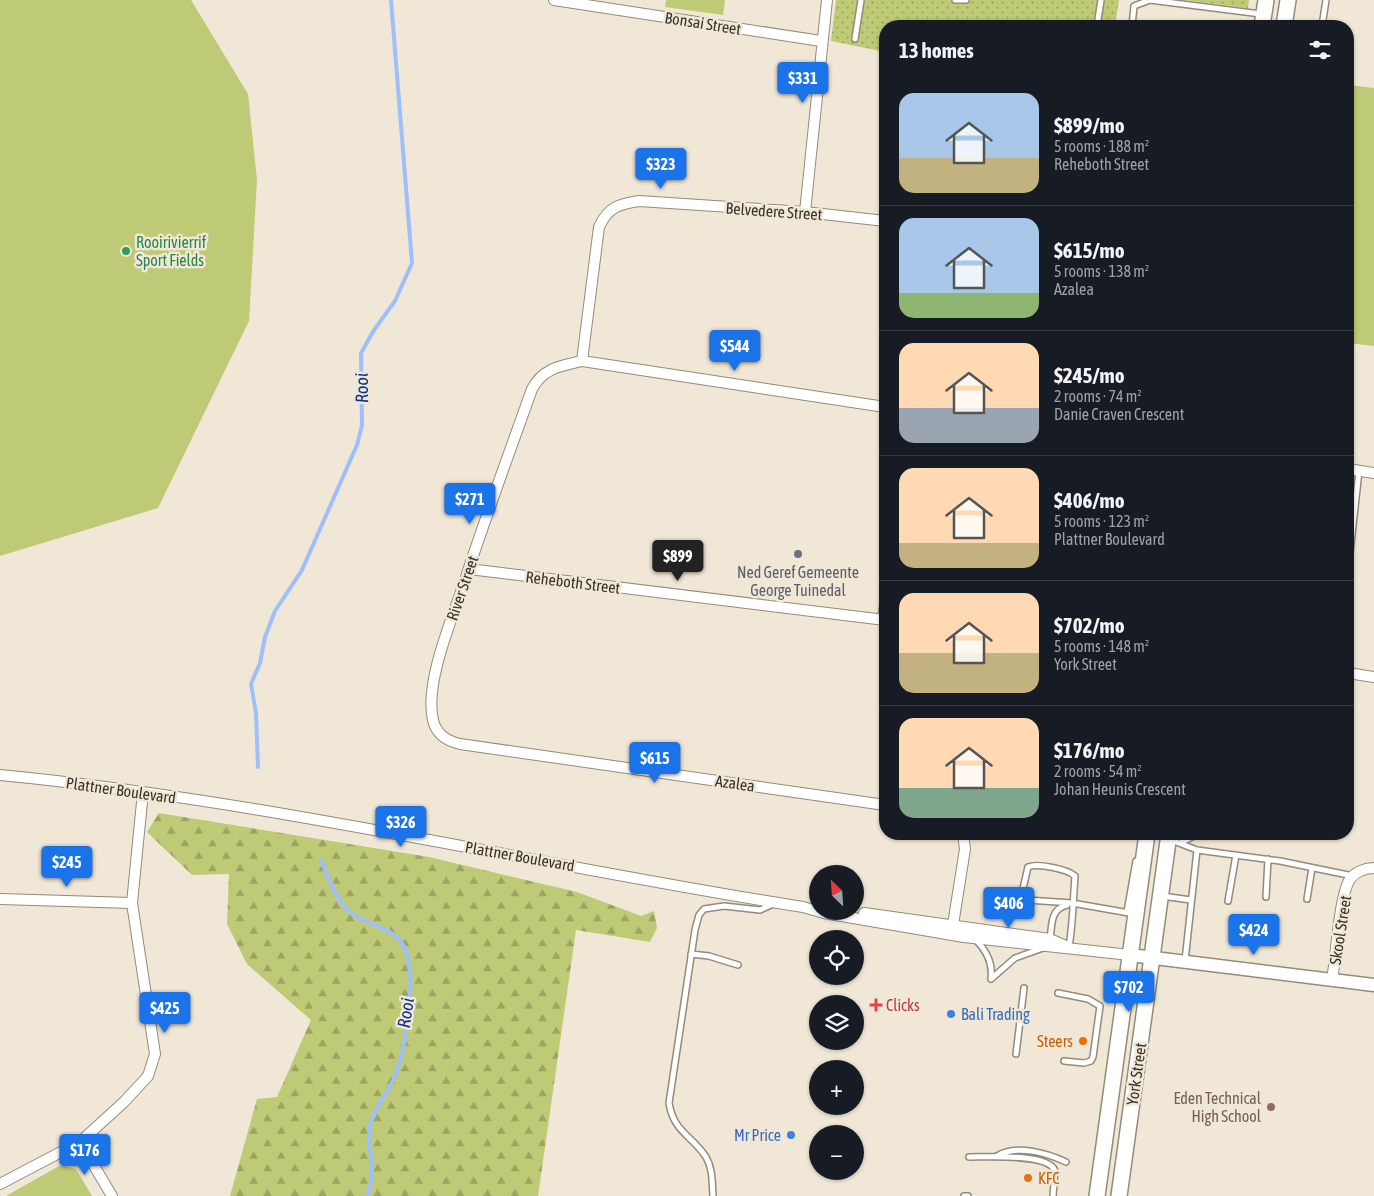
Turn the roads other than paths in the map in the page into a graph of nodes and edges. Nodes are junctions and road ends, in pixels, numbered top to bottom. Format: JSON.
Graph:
{"nodes":[{"id":1,"x":554,"y":0,"type":"edge"},
{"id":2,"x":827,"y":0,"type":"edge"},
{"id":3,"x":861,"y":0,"type":"edge"},
{"id":4,"x":955,"y":0,"type":"edge"},
{"id":5,"x":966,"y":0,"type":"edge"},
{"id":6,"x":1101,"y":0,"type":"edge"},
{"id":7,"x":1288,"y":0,"type":"edge"},
{"id":8,"x":1326,"y":0,"type":"edge"},
{"id":9,"x":1264,"y":14,"type":"edge"},
{"id":10,"x":1098,"y":20,"type":"edge"},
{"id":11,"x":1133,"y":20,"type":"edge"},
{"id":12,"x":1285,"y":20,"type":"edge"},
{"id":13,"x":1323,"y":20,"type":"edge"},
{"id":14,"x":855,"y":39,"type":"dead end"},
{"id":15,"x":821,"y":41,"type":"junction"},
{"id":16,"x":806,"y":212,"type":"junction"},
{"id":17,"x":879,"y":220,"type":"edge"},
{"id":18,"x":582,"y":361,"type":"junction"},
{"id":19,"x":879,"y":407,"type":"edge"},
{"id":20,"x":1354,"y":470,"type":"edge"},
{"id":21,"x":1359,"y":471,"type":"junction"},
{"id":22,"x":1374,"y":473,"type":"edge"},
{"id":23,"x":1354,"y":517,"type":"edge"},
{"id":24,"x":468,"y":569,"type":"junction"},
{"id":25,"x":879,"y":619,"type":"edge"},
{"id":26,"x":1354,"y":674,"type":"edge"},
{"id":27,"x":1374,"y":677,"type":"edge"},
{"id":28,"x":438,"y":733,"type":"joint"},
{"id":29,"x":0,"y":775,"type":"edge"},
{"id":30,"x":143,"y":792,"type":"junction"},
{"id":31,"x":879,"y":805,"type":"edge"},
{"id":32,"x":964,"y":840,"type":"edge"},
{"id":33,"x":1145,"y":840,"type":"edge"},
{"id":34,"x":1173,"y":840,"type":"edge"},
{"id":35,"x":1177,"y":840,"type":"edge"},
{"id":36,"x":1197,"y":850,"type":"junction"},
{"id":37,"x":1236,"y":855,"type":"junction"},
{"id":38,"x":1268,"y":859,"type":"junction"},
{"id":39,"x":1312,"y":868,"type":"junction"},
{"id":40,"x":1374,"y":868,"type":"edge"},
{"id":41,"x":1354,"y":876,"type":"junction"},
{"id":42,"x":1160,"y":896,"type":"junction"},
{"id":43,"x":1266,"y":897,"type":"dead end"},
{"id":44,"x":0,"y":899,"type":"edge"},
{"id":45,"x":1307,"y":899,"type":"dead end"},
{"id":46,"x":1191,"y":900,"type":"junction"},
{"id":47,"x":1040,"y":901,"type":"junction"},
{"id":48,"x":1228,"y":901,"type":"dead end"},
{"id":49,"x":776,"y":902,"type":"junction"},
{"id":50,"x":132,"y":903,"type":"junction"},
{"id":51,"x":1072,"y":904,"type":"junction"},
{"id":52,"x":803,"y":907,"type":"junction"},
{"id":53,"x":809,"y":907,"type":"edge"},
{"id":54,"x":864,"y":913,"type":"edge"},
{"id":55,"x":1054,"y":913,"type":"junction"},
{"id":56,"x":1132,"y":913,"type":"junction"},
{"id":57,"x":952,"y":930,"type":"junction"},
{"id":58,"x":973,"y":938,"type":"junction"},
{"id":59,"x":1048,"y":945,"type":"junction"},
{"id":60,"x":1068,"y":947,"type":"junction"},
{"id":61,"x":691,"y":954,"type":"junction"},
{"id":62,"x":1130,"y":955,"type":"junction"},
{"id":63,"x":1152,"y":957,"type":"junction"},
{"id":64,"x":1185,"y":961,"type":"junction"},
{"id":65,"x":738,"y":965,"type":"dead end"},
{"id":66,"x":1332,"y":980,"type":"junction"},
{"id":67,"x":1374,"y":986,"type":"edge"},
{"id":68,"x":1024,"y":988,"type":"dead end"},
{"id":69,"x":1058,"y":993,"type":"dead end"},
{"id":70,"x":1016,"y":1054,"type":"dead end"},
{"id":71,"x":1064,"y":1061,"type":"dead end"},
{"id":72,"x":80,"y":1142,"type":"junction"},
{"id":73,"x":997,"y":1156,"type":"junction"},
{"id":74,"x":968,"y":1157,"type":"dead end"},
{"id":75,"x":1066,"y":1162,"type":"dead end"},
{"id":76,"x":0,"y":1184,"type":"edge"},
{"id":77,"x":112,"y":1196,"type":"edge"},
{"id":78,"x":713,"y":1196,"type":"edge"},
{"id":79,"x":964,"y":1196,"type":"edge"},
{"id":80,"x":968,"y":1196,"type":"edge"},
{"id":81,"x":1052,"y":1196,"type":"edge"},
{"id":82,"x":1097,"y":1196,"type":"edge"},
{"id":83,"x":1119,"y":1196,"type":"edge"}],
"edges":[{"from":1,"to":15,"type":"street","name":"Bonsai Street"},
{"from":2,"to":15,"type":"street"},
{"from":3,"to":14,"type":"lane"},
{"from":4,"to":5,"type":"lane"},
{"from":6,"to":10,"type":"lane"},
{"from":7,"to":12,"type":"main road"},
{"from":8,"to":13,"type":"lane"},
{"from":9,"to":11,"type":"lane"},
{"from":15,"to":16,"type":"street"},
{"from":16,"to":17,"type":"street","name":"Belvedere Street"},
{"from":16,"to":18,"type":"street","name":"Belvedere Street"},
{"from":18,"to":19,"type":"street","name":"River Street"},
{"from":18,"to":24,"type":"street","name":"River Street"},
{"from":20,"to":21,"type":"street"},
{"from":21,"to":22,"type":"street"},
{"from":21,"to":23,"type":"lane"},
{"from":24,"to":25,"type":"street","name":"Reheboth Street"},
{"from":24,"to":28,"type":"street","name":"River Street"},
{"from":26,"to":27,"type":"street"},
{"from":28,"to":31,"type":"street","name":"Azalea"},
{"from":29,"to":30,"type":"street","name":"Plattner Boulevard"},
{"from":30,"to":49,"type":"street","name":"Plattner Boulevard"},
{"from":30,"to":50,"type":"street"},
{"from":32,"to":57,"type":"street"},
{"from":33,"to":56,"type":"main road","name":"York Street"},
{"from":34,"to":42,"type":"main road","name":"York Street"},
{"from":35,"to":36,"type":"lane"},
{"from":36,"to":37,"type":"lane"},
{"from":36,"to":46,"type":"lane"},
{"from":37,"to":38,"type":"lane"},
{"from":37,"to":48,"type":"lane"},
{"from":38,"to":39,"type":"lane"},
{"from":38,"to":43,"type":"lane"},
{"from":39,"to":41,"type":"lane"},
{"from":39,"to":45,"type":"lane"},
{"from":40,"to":41,"type":"street","name":"Skool Street"},
{"from":41,"to":66,"type":"street","name":"Skool Street"},
{"from":42,"to":46,"type":"lane"},
{"from":42,"to":63,"type":"main road","name":"York Street"},
{"from":44,"to":50,"type":"street"},
{"from":46,"to":64,"type":"lane"},
{"from":47,"to":51,"type":"lane"},
{"from":47,"to":51,"type":"lane"},
{"from":47,"to":55,"type":"lane"},
{"from":49,"to":52,"type":"street","name":"Plattner Boulevard"},
{"from":49,"to":61,"type":"lane"},
{"from":50,"to":72,"type":"street"},
{"from":51,"to":55,"type":"lane"},
{"from":51,"to":56,"type":"lane"},
{"from":51,"to":60,"type":"lane"},
{"from":52,"to":53,"type":"street","name":"Plattner Boulevard"},
{"from":52,"to":57,"type":"street","name":"Plattner Boulevard"},
{"from":54,"to":57,"type":"street","name":"Plattner Boulevard"},
{"from":55,"to":59,"type":"lane"},
{"from":56,"to":62,"type":"main road","name":"York Street"},
{"from":57,"to":58,"type":"street","name":"Plattner Boulevard"},
{"from":57,"to":59,"type":"street","name":"Plattner Boulevard"},
{"from":58,"to":59,"type":"street","name":"Plattner Boulevard"},
{"from":58,"to":59,"type":"lane"},
{"from":59,"to":60,"type":"street","name":"Plattner Boulevard"},
{"from":60,"to":62,"type":"street","name":"Plattner Boulevard"},
{"from":61,"to":65,"type":"lane"},
{"from":61,"to":78,"type":"lane"},
{"from":62,"to":63,"type":"street"},
{"from":62,"to":82,"type":"main road","name":"York Street"},
{"from":63,"to":64,"type":"street"},
{"from":63,"to":83,"type":"main road","name":"York Street"},
{"from":64,"to":66,"type":"street"},
{"from":66,"to":67,"type":"street"},
{"from":68,"to":70,"type":"lane"},
{"from":69,"to":71,"type":"lane"},
{"from":72,"to":76,"type":"street"},
{"from":72,"to":77,"type":"street"},
{"from":73,"to":74,"type":"lane"},
{"from":73,"to":75,"type":"lane"},
{"from":73,"to":81,"type":"lane"},
{"from":79,"to":80,"type":"lane"}]}
